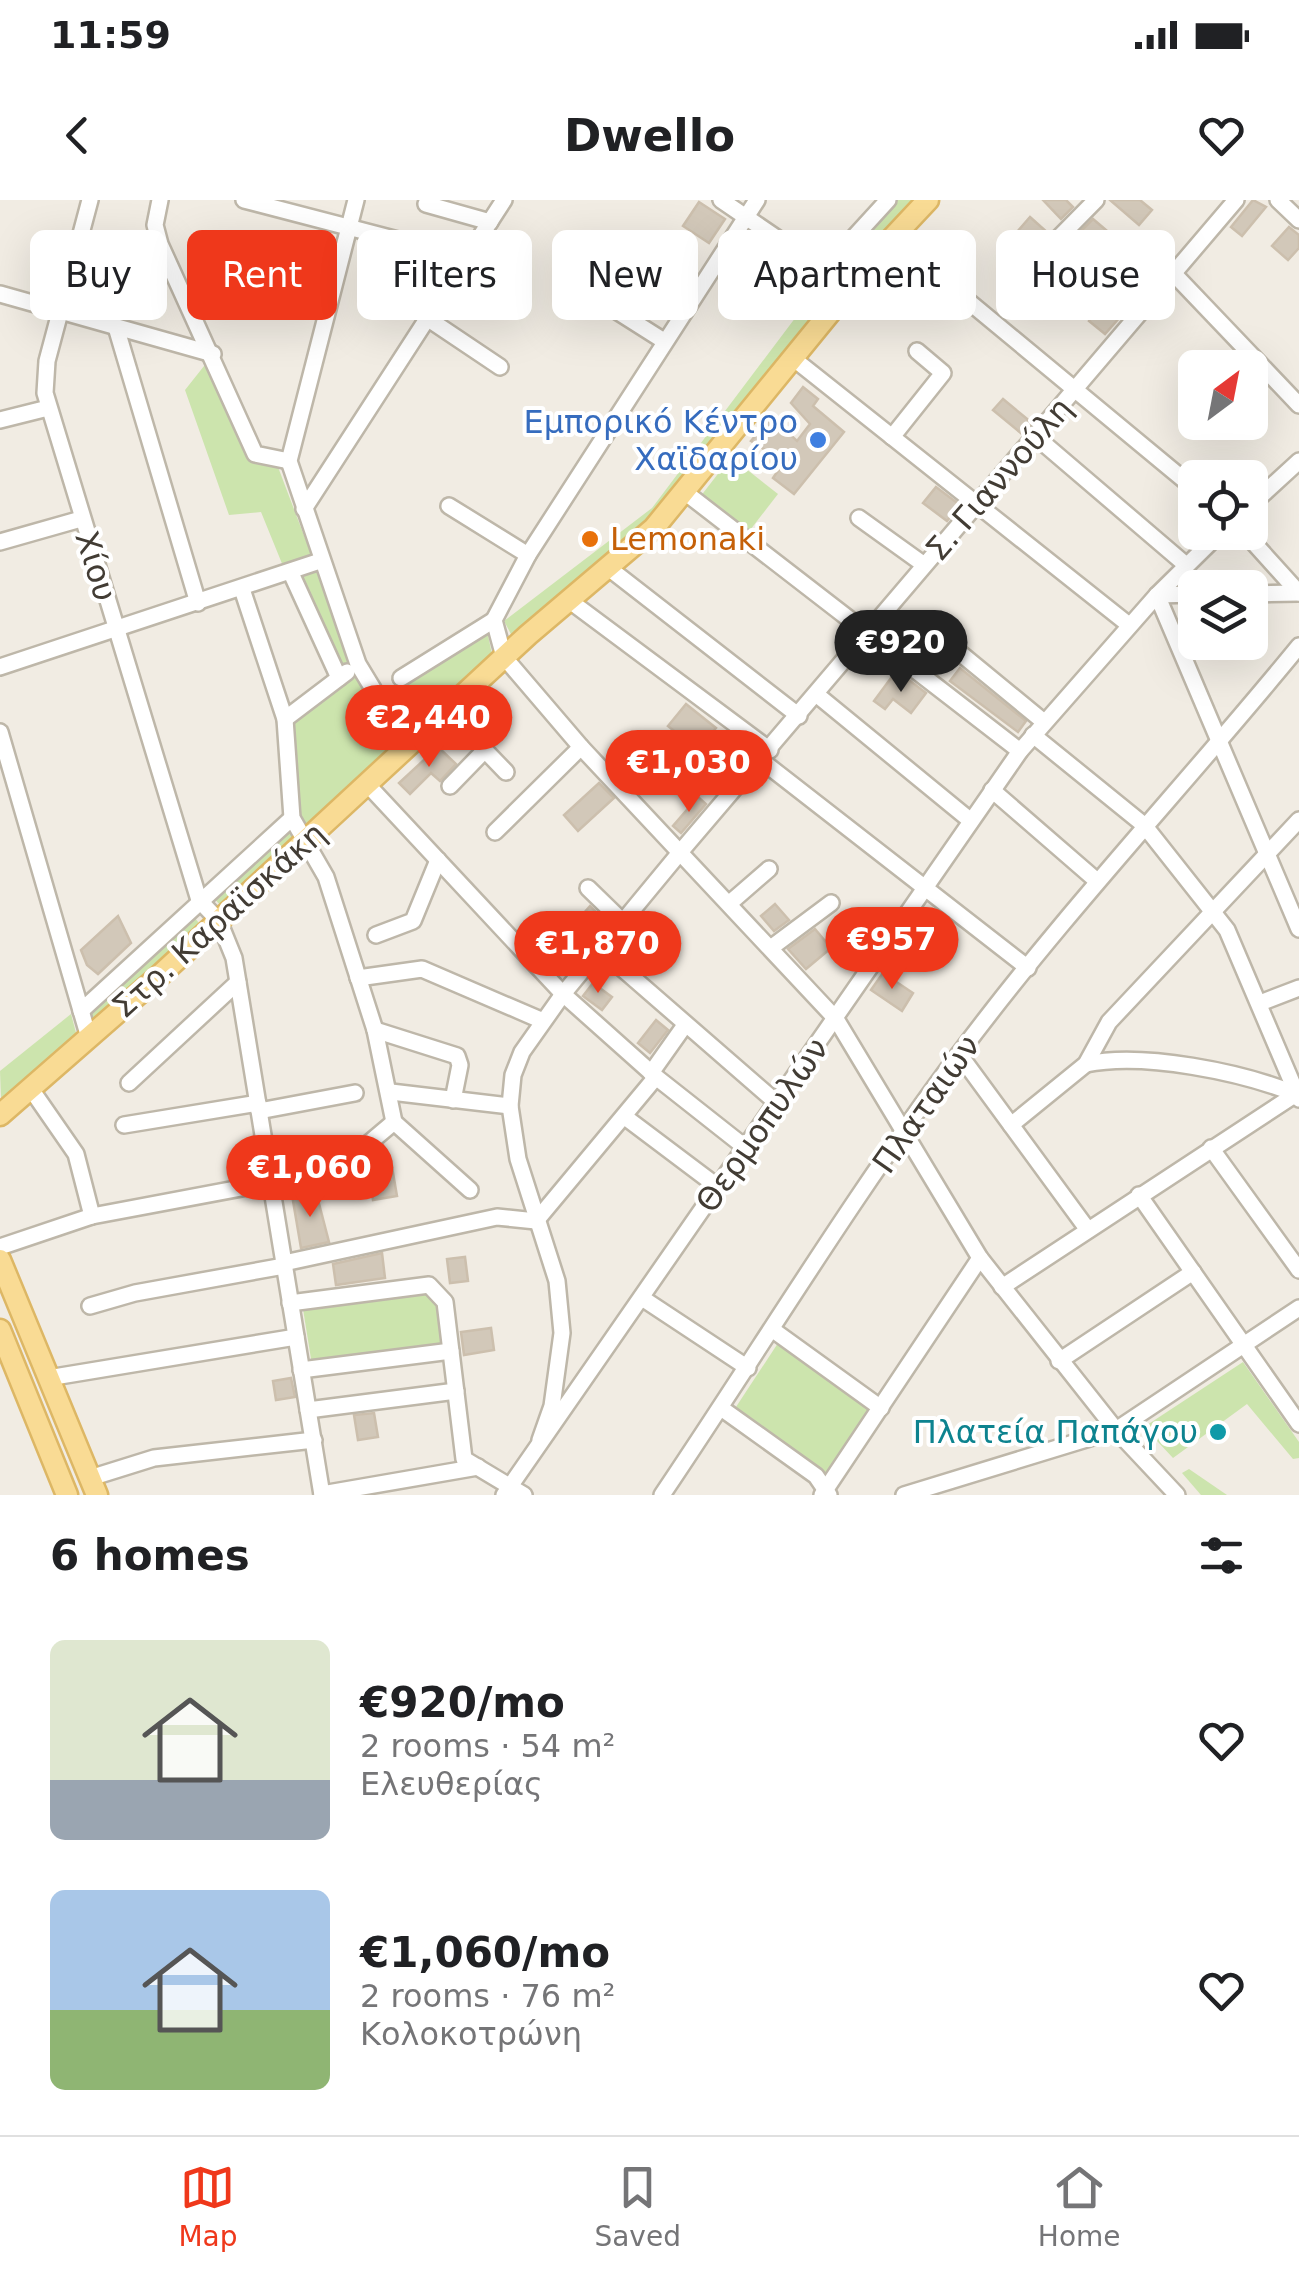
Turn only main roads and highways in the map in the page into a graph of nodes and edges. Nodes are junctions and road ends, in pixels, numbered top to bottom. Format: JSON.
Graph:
{"nodes":[{"id":1,"x":928,"y":200,"type":"edge"},
{"id":2,"x":32,"y":1089,"type":"junction"},
{"id":3,"x":0,"y":1103,"type":"edge"},
{"id":4,"x":0,"y":1115,"type":"edge"},
{"id":5,"x":0,"y":1260,"type":"edge"},
{"id":6,"x":0,"y":1330,"type":"edge"},
{"id":7,"x":94,"y":1487,"type":"edge"},
{"id":8,"x":68,"y":1495,"type":"edge"}],
"edges":[{"from":1,"to":2,"type":"main road","name":"Στρ. Καραϊσκάκη"},
{"from":2,"to":3,"type":"main road"},
{"from":2,"to":4,"type":"main road","name":"Στρ. Καραϊσκάκη"},
{"from":5,"to":7,"type":"main road"},
{"from":6,"to":8,"type":"main road"}]}
